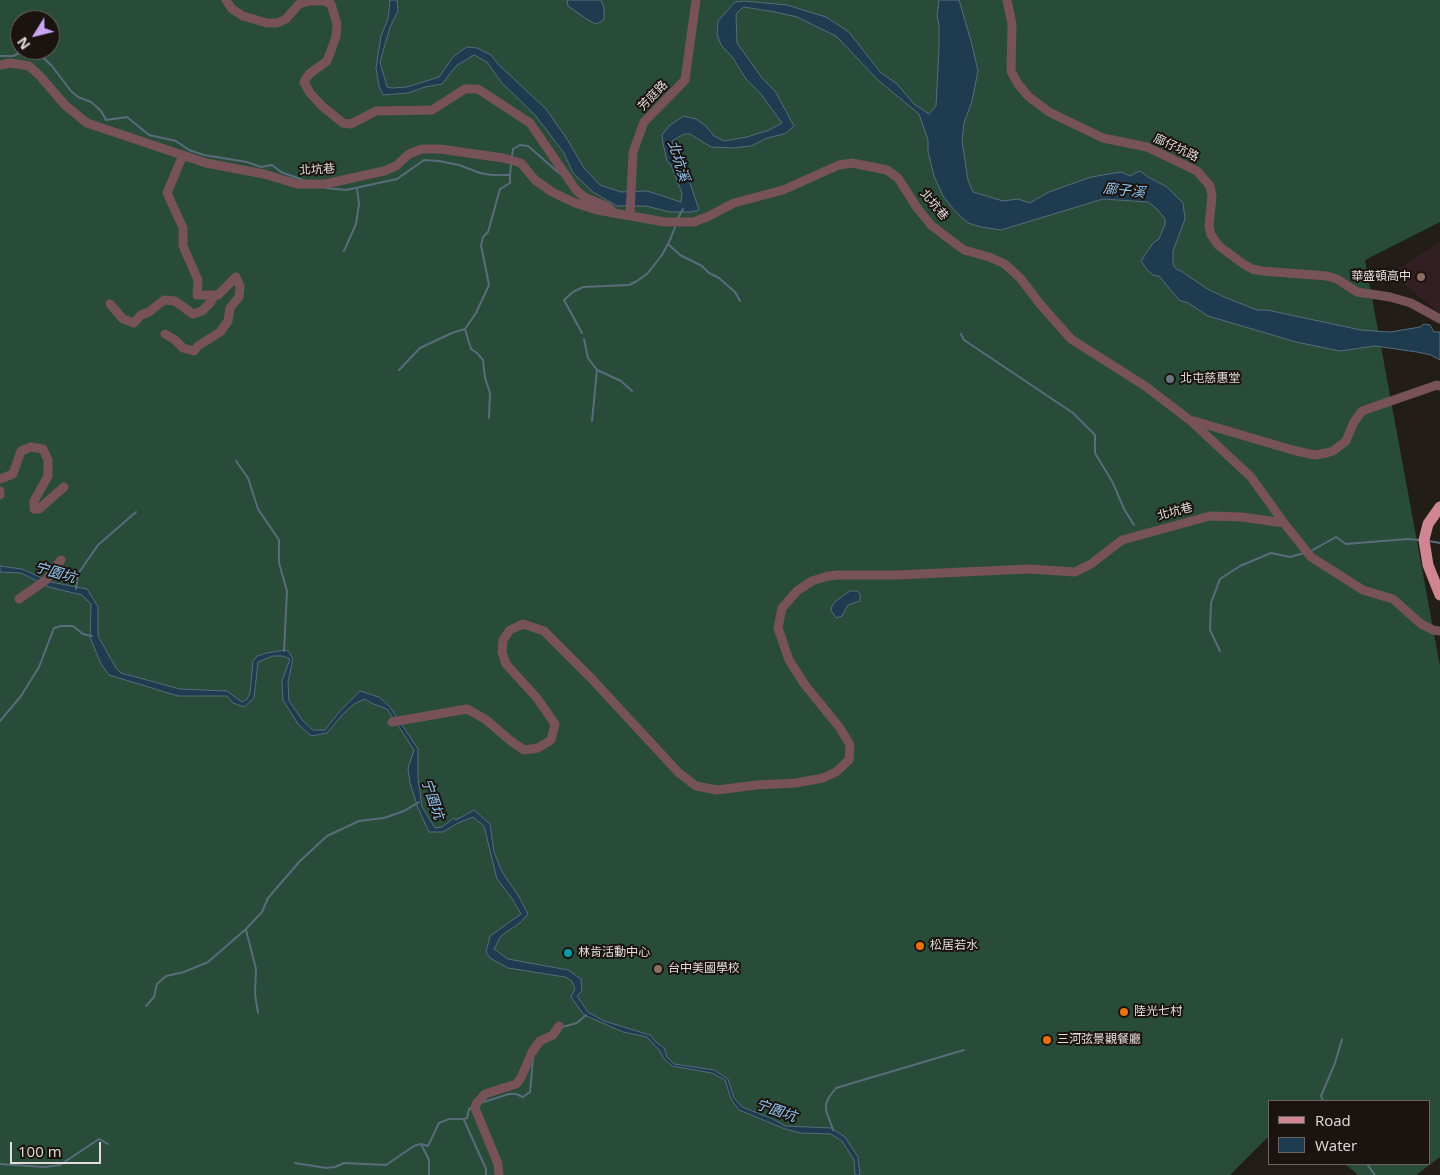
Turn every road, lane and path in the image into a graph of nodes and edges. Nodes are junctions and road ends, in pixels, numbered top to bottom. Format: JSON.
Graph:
{"nodes":[{"id":1,"x":226,"y":0,"type":"edge"},
{"id":2,"x":696,"y":0,"type":"edge"},
{"id":3,"x":1008,"y":0,"type":"edge"},
{"id":4,"x":0,"y":65,"type":"edge"},
{"id":5,"x":183,"y":155,"type":"junction"},
{"id":6,"x":614,"y":212,"type":"junction"},
{"id":7,"x":630,"y":215,"type":"junction"},
{"id":8,"x":215,"y":295,"type":"junction"},
{"id":9,"x":110,"y":304,"type":"dead end"},
{"id":10,"x":1440,"y":319,"type":"edge"},
{"id":11,"x":165,"y":334,"type":"dead end"},
{"id":12,"x":1440,"y":386,"type":"edge"},
{"id":13,"x":1191,"y":420,"type":"junction"},
{"id":14,"x":0,"y":479,"type":"edge"},
{"id":15,"x":64,"y":488,"type":"dead end"},
{"id":16,"x":0,"y":491,"type":"edge"},
{"id":17,"x":0,"y":495,"type":"edge"},
{"id":18,"x":1440,"y":507,"type":"edge"},
{"id":19,"x":1284,"y":523,"type":"junction"},
{"id":20,"x":61,"y":560,"type":"dead end"},
{"id":21,"x":1440,"y":595,"type":"edge"},
{"id":22,"x":19,"y":599,"type":"dead end"},
{"id":23,"x":1440,"y":631,"type":"edge"},
{"id":24,"x":392,"y":722,"type":"dead end"},
{"id":25,"x":559,"y":1026,"type":"dead end"},
{"id":26,"x":499,"y":1175,"type":"edge"}],
"edges":[{"from":1,"to":6,"type":"street","name":"北坑巷"},
{"from":2,"to":7,"type":"street","name":"芳庭路"},
{"from":3,"to":10,"type":"street","name":"廍仔坑路"},
{"from":4,"to":5,"type":"street","name":"北坑巷"},
{"from":5,"to":6,"type":"street","name":"北坑巷"},
{"from":5,"to":8,"type":"street"},
{"from":6,"to":7,"type":"street","name":"北坑巷"},
{"from":7,"to":13,"type":"street","name":"北坑巷"},
{"from":8,"to":9,"type":"street"},
{"from":8,"to":11,"type":"street"},
{"from":12,"to":13,"type":"street","name":"北坑巷"},
{"from":13,"to":19,"type":"street","name":"北坑巷"},
{"from":14,"to":15,"type":"street"},
{"from":16,"to":17,"type":"street"},
{"from":18,"to":21,"type":"main road"},
{"from":19,"to":23,"type":"street","name":"北坑巷"},
{"from":19,"to":24,"type":"street","name":"北坑巷"},
{"from":20,"to":22,"type":"street"},
{"from":25,"to":26,"type":"street"}]}
